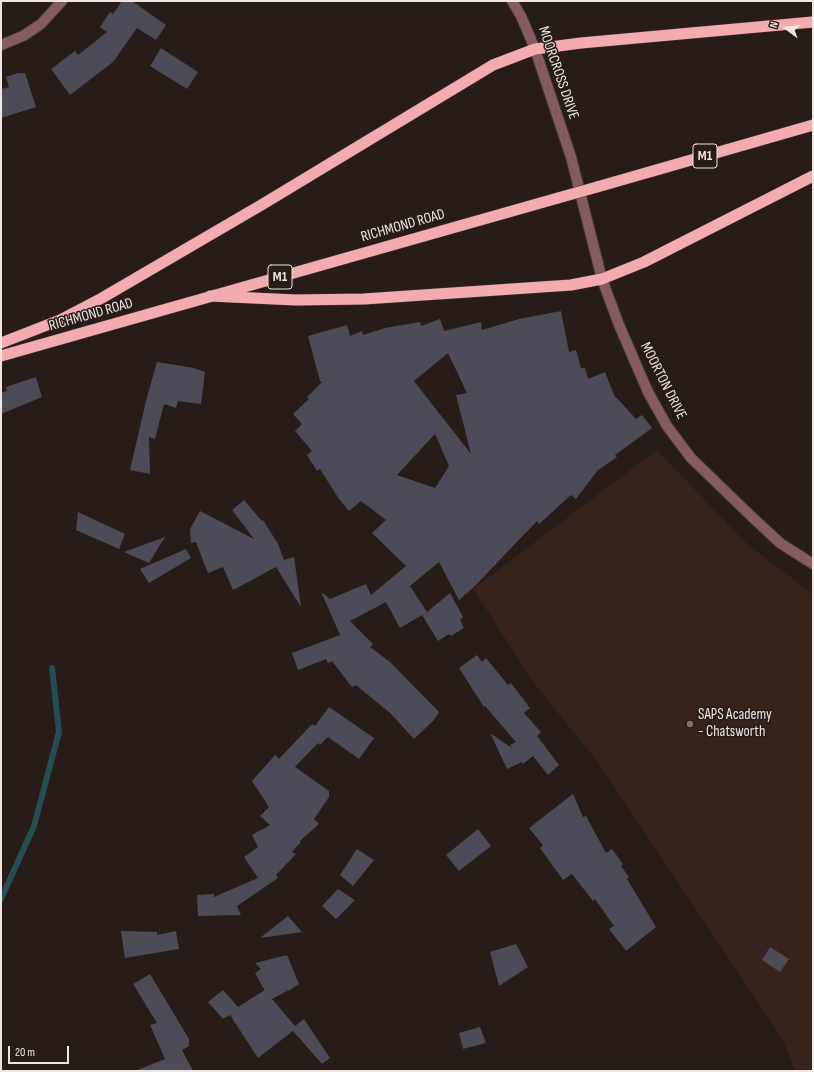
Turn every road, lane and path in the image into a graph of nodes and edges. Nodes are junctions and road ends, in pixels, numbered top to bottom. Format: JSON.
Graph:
{"nodes":[{"id":1,"x":62,"y":1,"type":"edge"},
{"id":2,"x":512,"y":1,"type":"edge"},
{"id":3,"x":813,"y":22,"type":"edge"},
{"id":4,"x":1,"y":45,"type":"edge"},
{"id":5,"x":535,"y":49,"type":"junction"},
{"id":6,"x":813,"y":125,"type":"edge"},
{"id":7,"x":571,"y":157,"type":"joint"},
{"id":8,"x":813,"y":176,"type":"edge"},
{"id":9,"x":602,"y":279,"type":"junction"},
{"id":10,"x":210,"y":296,"type":"junction"},
{"id":11,"x":1,"y":343,"type":"edge"},
{"id":12,"x":1,"y":356,"type":"edge"},
{"id":13,"x":813,"y":564,"type":"edge"}],
"edges":[{"from":1,"to":4,"type":"street"},
{"from":2,"to":5,"type":"street","name":"MOORCROSS DRIVE"},
{"from":3,"to":5,"type":"highway"},
{"from":5,"to":7,"type":"street","name":"MOORCROSS DRIVE"},
{"from":5,"to":11,"type":"highway"},
{"from":6,"to":10,"type":"highway","name":"RICHMOND ROAD","number":"M1","bridge":true},
{"from":7,"to":9,"type":"street","name":"MOORTON DRIVE"},
{"from":8,"to":9,"type":"highway"},
{"from":9,"to":10,"type":"highway"},
{"from":9,"to":13,"type":"street","name":"MOORTON DRIVE"},
{"from":10,"to":12,"type":"highway","name":"RICHMOND ROAD","number":"M1"}]}
